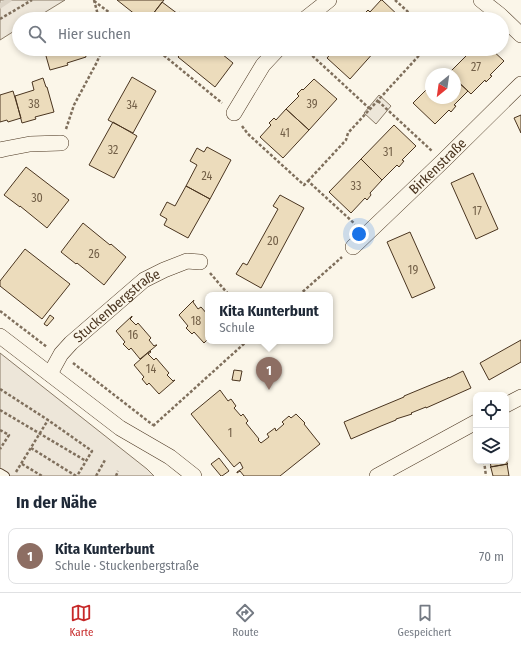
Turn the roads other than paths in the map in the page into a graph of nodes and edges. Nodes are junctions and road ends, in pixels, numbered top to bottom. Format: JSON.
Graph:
{"nodes":[{"id":1,"x":329,"y":0,"type":"edge"},
{"id":2,"x":482,"y":0,"type":"edge"},
{"id":3,"x":314,"y":12,"type":"edge"},
{"id":4,"x":496,"y":12,"type":"edge"},
{"id":5,"x":509,"y":24,"type":"edge"},
{"id":6,"x":521,"y":35,"type":"edge"},
{"id":7,"x":271,"y":56,"type":"edge"},
{"id":8,"x":521,"y":84,"type":"edge"},
{"id":9,"x":234,"y":113,"type":"road end"},
{"id":10,"x":61,"y":142,"type":"road end"},
{"id":11,"x":0,"y":150,"type":"edge"},
{"id":12,"x":353,"y":247,"type":"road end"},
{"id":13,"x":200,"y":262,"type":"road end"},
{"id":14,"x":0,"y":336,"type":"edge"},
{"id":15,"x":50,"y":374,"type":"junction"},
{"id":16,"x":521,"y":398,"type":"edge"},
{"id":17,"x":509,"y":404,"type":"edge"},
{"id":18,"x":473,"y":424,"type":"edge"},
{"id":19,"x":0,"y":473,"type":"edge"},
{"id":20,"x":5,"y":476,"type":"edge"},
{"id":21,"x":194,"y":476,"type":"edge"},
{"id":22,"x":377,"y":476,"type":"edge"}],
"edges":[{"from":1,"to":3,"type":"street"},
{"from":2,"to":4,"type":"street"},
{"from":5,"to":6,"type":"street"},
{"from":7,"to":9,"type":"street"},
{"from":8,"to":12,"type":"street","name":"Birkenstraße"},
{"from":10,"to":11,"type":"street"},
{"from":13,"to":15,"type":"street","name":"Stuckenbergstraße"},
{"from":14,"to":15,"type":"street"},
{"from":15,"to":21,"type":"street"},
{"from":16,"to":17,"type":"street"},
{"from":18,"to":22,"type":"street"},
{"from":19,"to":20,"type":"lane"}]}
